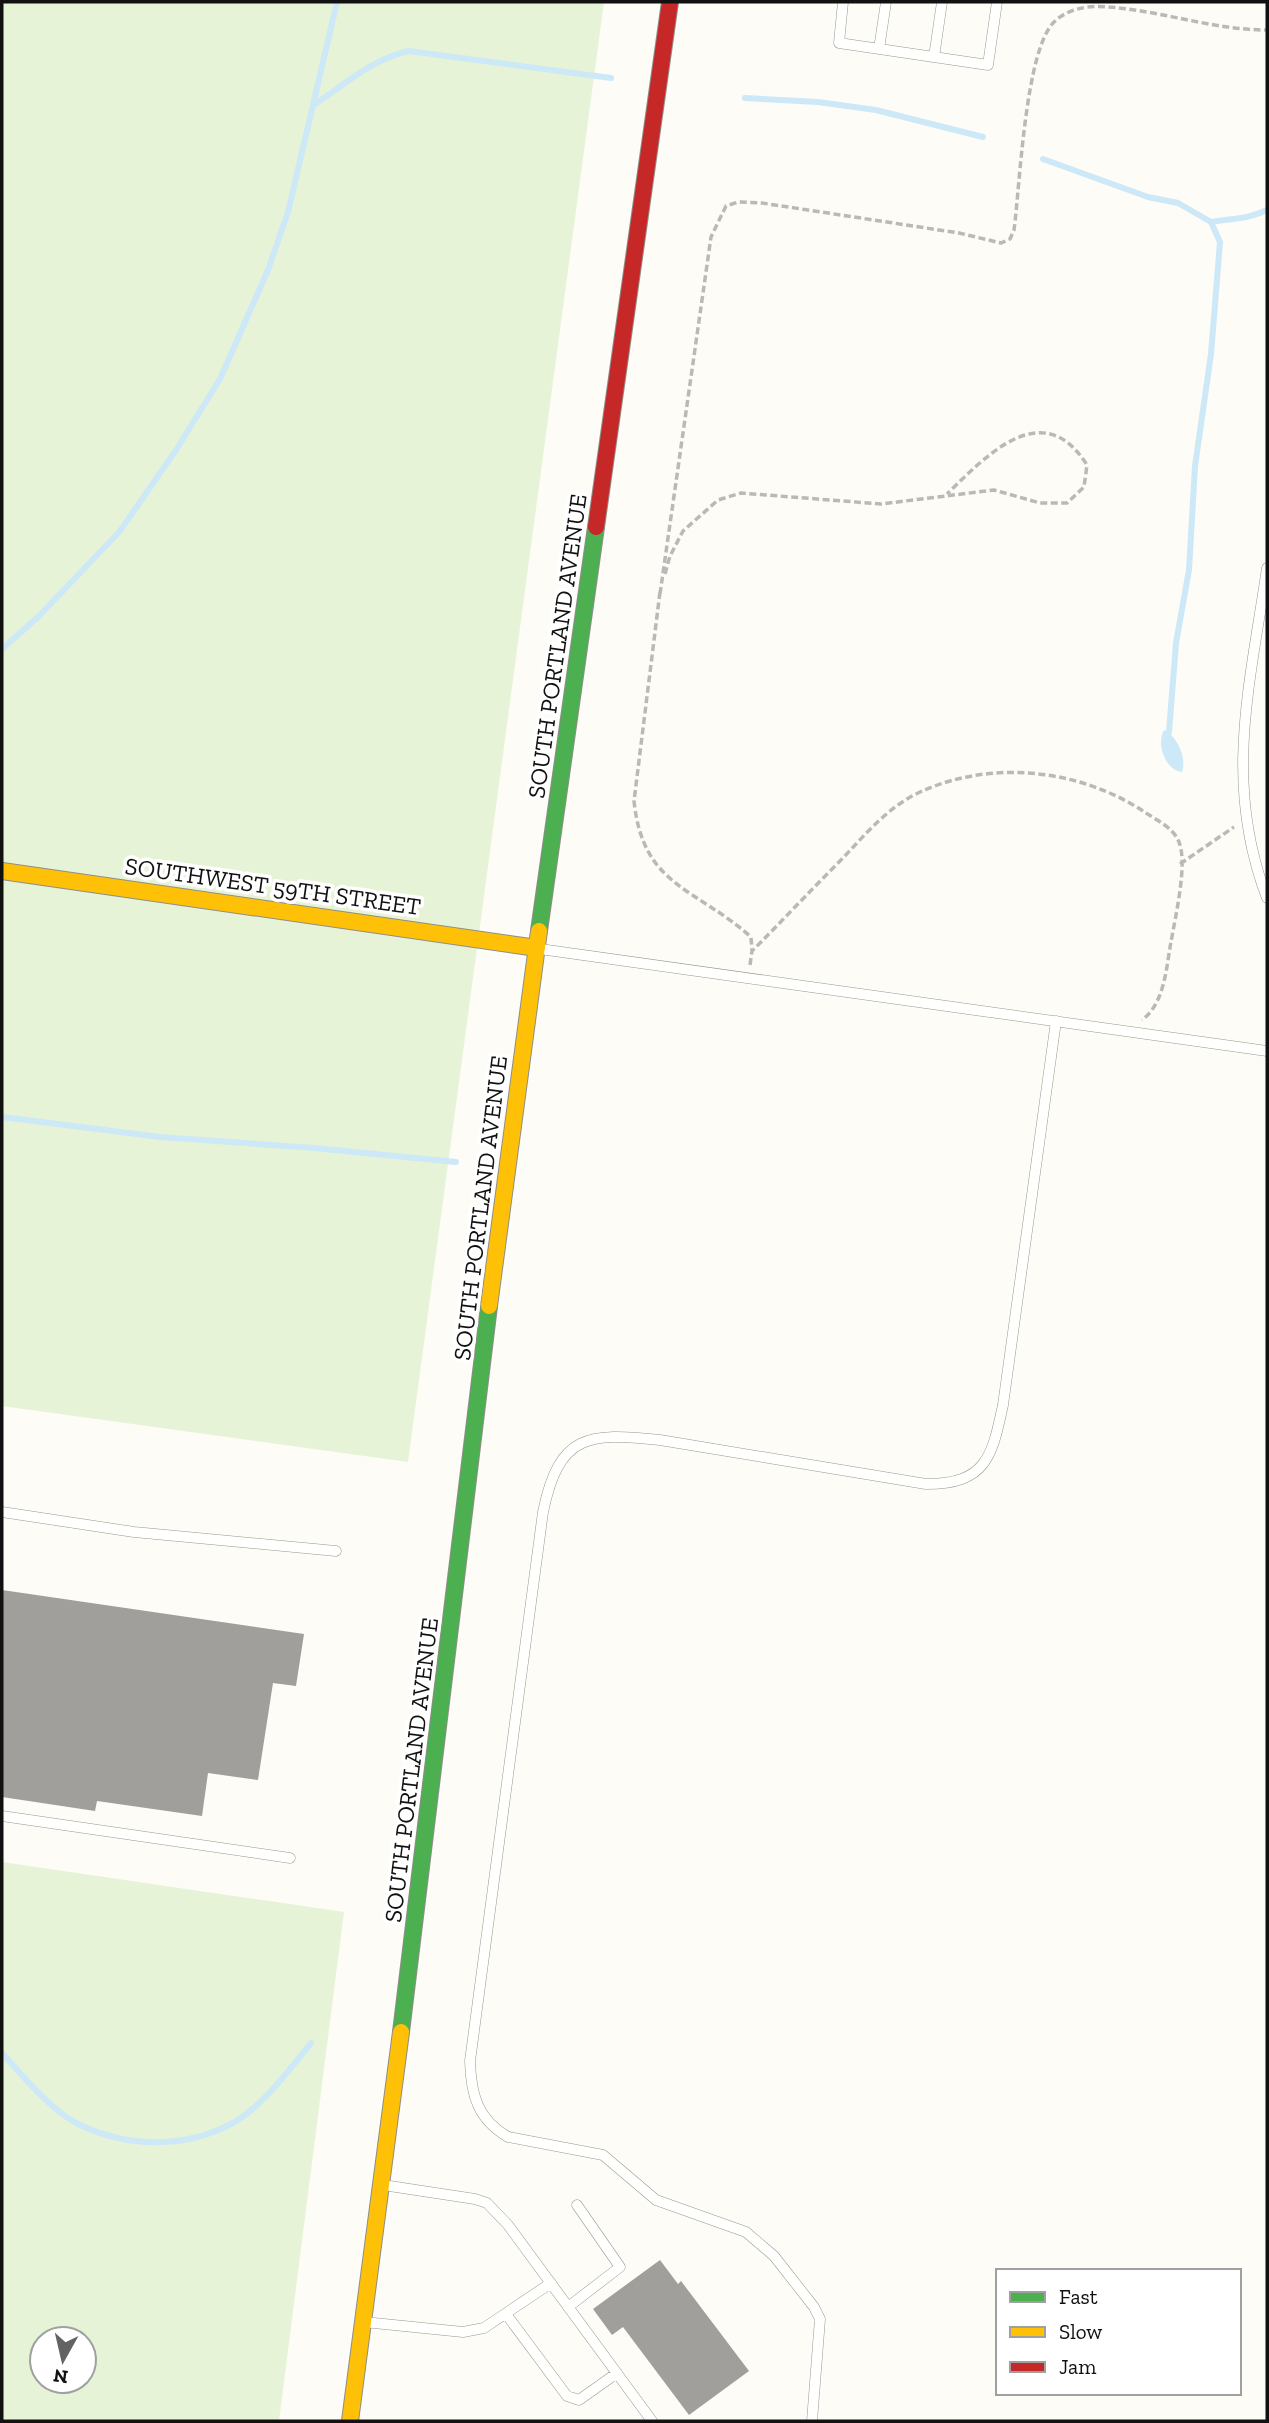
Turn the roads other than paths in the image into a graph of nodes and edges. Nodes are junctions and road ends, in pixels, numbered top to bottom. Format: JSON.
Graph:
{"nodes":[{"id":1,"x":670,"y":2,"type":"edge"},
{"id":2,"x":843,"y":2,"type":"edge"},
{"id":3,"x":886,"y":2,"type":"edge"},
{"id":4,"x":942,"y":2,"type":"edge"},
{"id":5,"x":997,"y":2,"type":"edge"},
{"id":6,"x":879,"y":49,"type":"junction"},
{"id":7,"x":934,"y":57,"type":"junction"},
{"id":8,"x":1267,"y":568,"type":"edge"},
{"id":9,"x":2,"y":871,"type":"edge"},
{"id":10,"x":1267,"y":898,"type":"edge"},
{"id":11,"x":537,"y":948,"type":"junction"},
{"id":12,"x":1056,"y":1021,"type":"junction"},
{"id":13,"x":1267,"y":1051,"type":"edge"},
{"id":14,"x":2,"y":1512,"type":"edge"},
{"id":15,"x":336,"y":1551,"type":"dead end"},
{"id":16,"x":2,"y":1816,"type":"edge"},
{"id":17,"x":290,"y":1858,"type":"dead end"},
{"id":18,"x":382,"y":2185,"type":"junction"},
{"id":19,"x":577,"y":2205,"type":"dead end"},
{"id":20,"x":551,"y":2283,"type":"junction"},
{"id":21,"x":568,"y":2307,"type":"junction"},
{"id":22,"x":506,"y":2314,"type":"junction"},
{"id":23,"x":364,"y":2322,"type":"junction"},
{"id":24,"x":617,"y":2373,"type":"junction"},
{"id":25,"x":350,"y":2421,"type":"edge"},
{"id":26,"x":652,"y":2421,"type":"edge"},
{"id":27,"x":811,"y":2421,"type":"edge"}],
"edges":[{"from":1,"to":11,"type":"main road","name":"SOUTH PORTLAND AVENUE"},
{"from":2,"to":6,"type":"lane"},
{"from":3,"to":6,"type":"lane"},
{"from":4,"to":7,"type":"lane"},
{"from":5,"to":7,"type":"lane"},
{"from":6,"to":7,"type":"lane"},
{"from":8,"to":10,"type":"lane"},
{"from":9,"to":11,"type":"main road","name":"SOUTHWEST 59TH STREET"},
{"from":11,"to":12,"type":"lane"},
{"from":11,"to":18,"type":"main road","name":"SOUTH PORTLAND AVENUE"},
{"from":12,"to":13,"type":"lane"},
{"from":12,"to":27,"type":"lane"},
{"from":14,"to":15,"type":"lane"},
{"from":16,"to":17,"type":"lane"},
{"from":18,"to":20,"type":"lane"},
{"from":18,"to":23,"type":"main road","name":"SOUTH PORTLAND AVENUE"},
{"from":19,"to":21,"type":"lane"},
{"from":20,"to":21,"type":"lane"},
{"from":20,"to":22,"type":"lane"},
{"from":21,"to":24,"type":"lane"},
{"from":22,"to":23,"type":"lane"},
{"from":22,"to":24,"type":"lane"},
{"from":23,"to":25,"type":"main road","name":"SOUTH PORTLAND AVENUE"},
{"from":24,"to":26,"type":"lane"}]}
